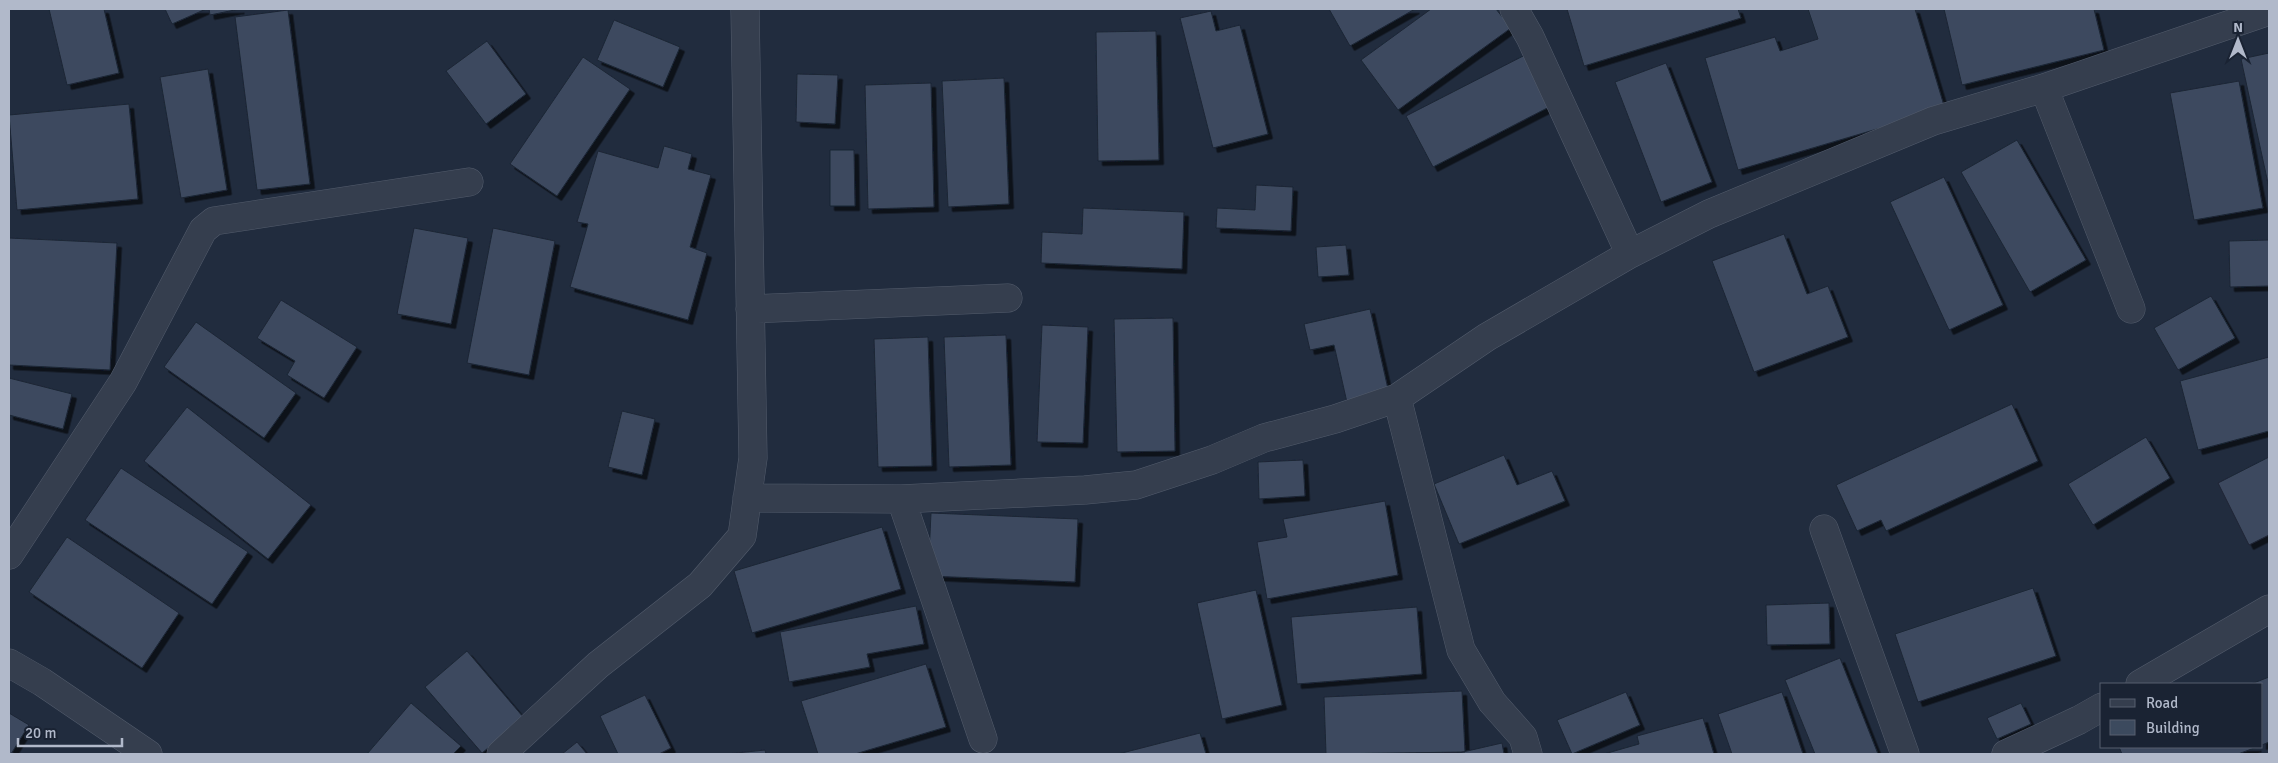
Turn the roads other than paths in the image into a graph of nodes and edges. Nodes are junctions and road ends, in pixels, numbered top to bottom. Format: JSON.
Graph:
{"nodes":[{"id":1,"x":745,"y":9,"type":"edge"},
{"id":2,"x":1514,"y":9,"type":"edge"},
{"id":3,"x":2269,"y":11,"type":"edge"},
{"id":4,"x":2044,"y":88,"type":"junction"},
{"id":5,"x":469,"y":182,"type":"dead end"},
{"id":6,"x":1630,"y":254,"type":"junction"},
{"id":7,"x":1008,"y":298,"type":"dead end"},
{"id":8,"x":750,"y":309,"type":"junction"},
{"id":9,"x":2131,"y":309,"type":"dead end"},
{"id":10,"x":1397,"y":398,"type":"junction"},
{"id":11,"x":747,"y":498,"type":"junction"},
{"id":12,"x":901,"y":499,"type":"junction"},
{"id":13,"x":1824,"y":529,"type":"dead end"},
{"id":14,"x":9,"y":556,"type":"edge"},
{"id":15,"x":2269,"y":609,"type":"edge"},
{"id":16,"x":9,"y":663,"type":"edge"},
{"id":17,"x":2142,"y":683,"type":"edge"},
{"id":18,"x":2100,"y":708,"type":"edge"},
{"id":19,"x":984,"y":739,"type":"dead end"},
{"id":20,"x":148,"y":754,"type":"edge"},
{"id":21,"x":502,"y":754,"type":"edge"},
{"id":22,"x":1528,"y":754,"type":"edge"},
{"id":23,"x":1905,"y":754,"type":"edge"},
{"id":24,"x":2006,"y":754,"type":"edge"}],
"edges":[{"from":1,"to":8,"type":"street"},
{"from":2,"to":6,"type":"street"},
{"from":3,"to":4,"type":"street"},
{"from":4,"to":6,"type":"street"},
{"from":4,"to":9,"type":"street"},
{"from":5,"to":14,"type":"street"},
{"from":6,"to":10,"type":"street"},
{"from":7,"to":8,"type":"street"},
{"from":8,"to":11,"type":"street"},
{"from":10,"to":12,"type":"street"},
{"from":10,"to":22,"type":"street"},
{"from":11,"to":12,"type":"street"},
{"from":11,"to":21,"type":"street"},
{"from":12,"to":19,"type":"street"},
{"from":13,"to":23,"type":"street"},
{"from":15,"to":17,"type":"street"},
{"from":16,"to":20,"type":"street"},
{"from":18,"to":24,"type":"street"}]}
